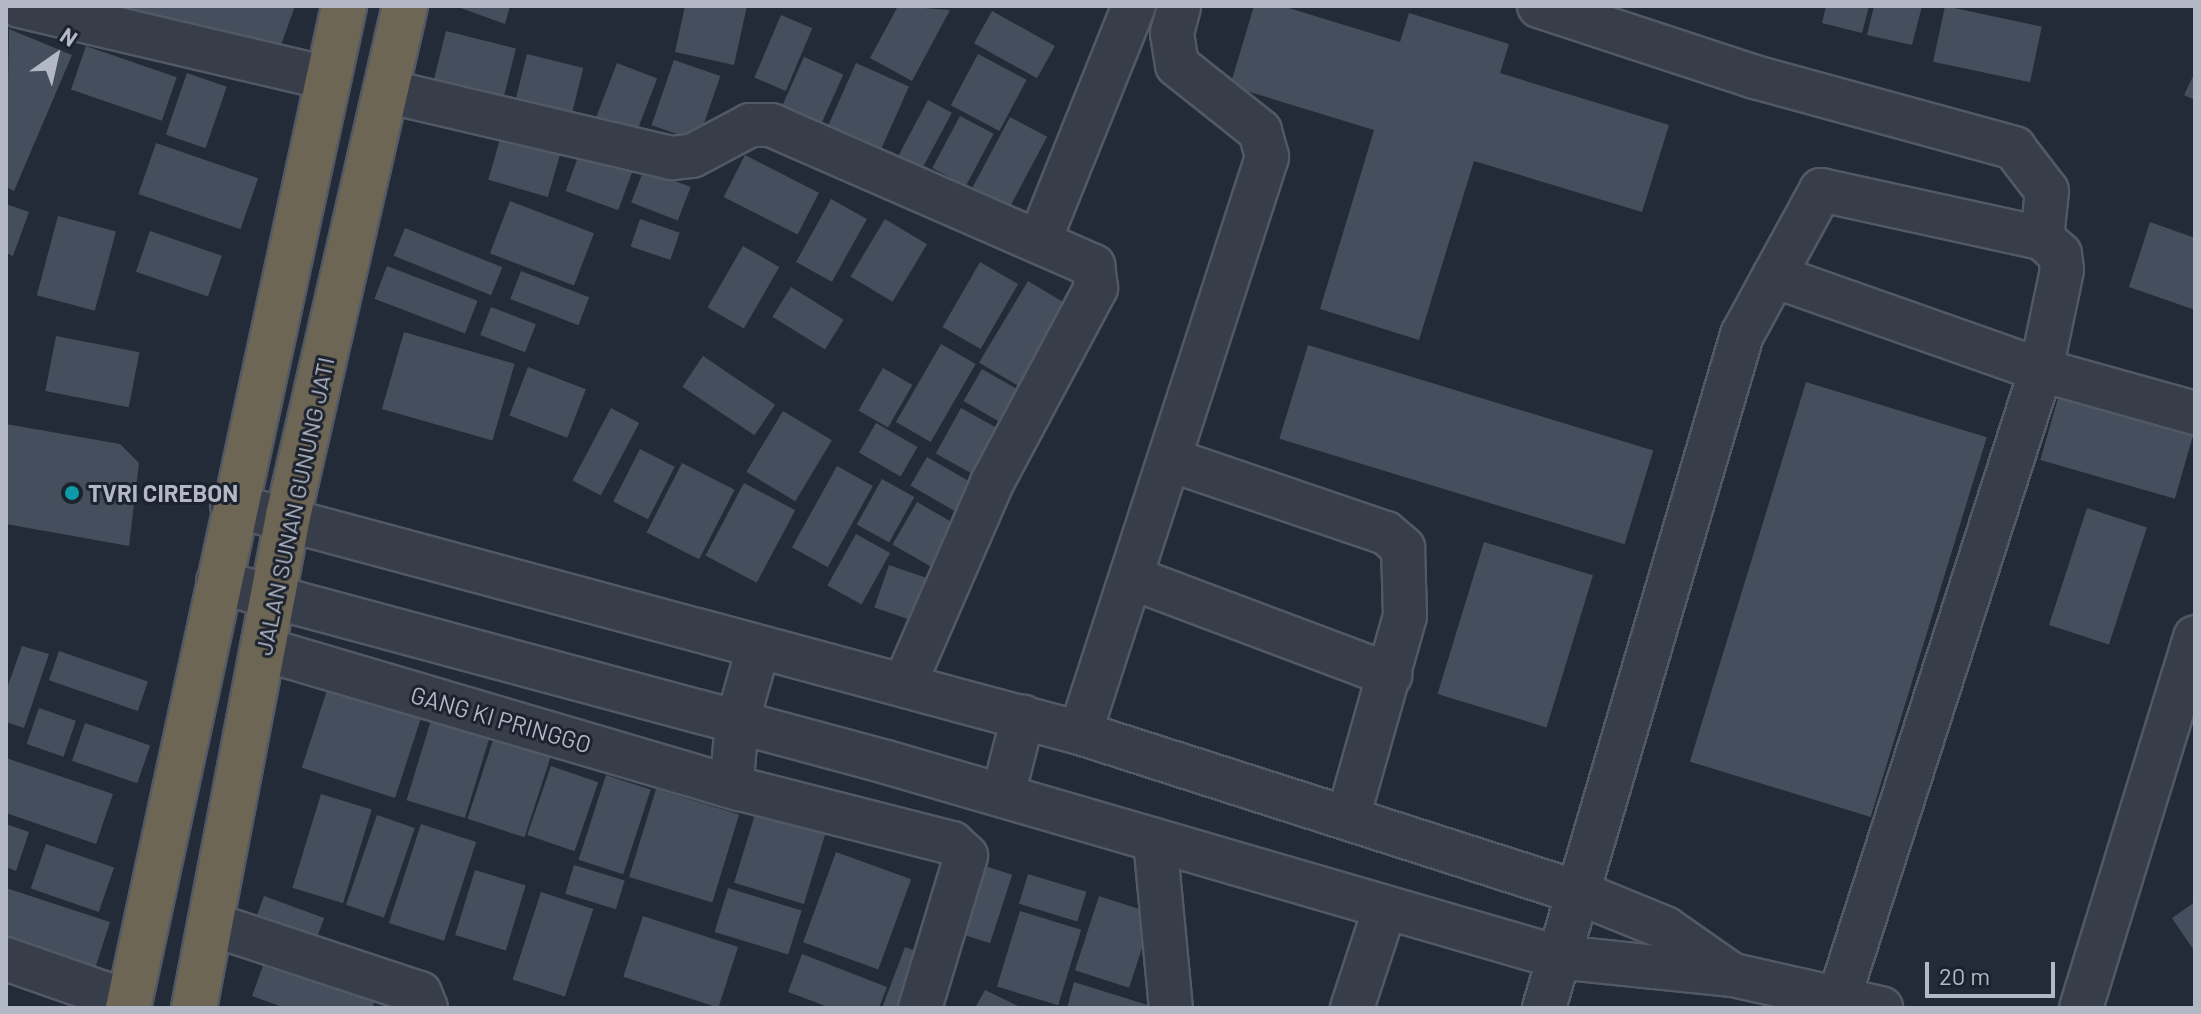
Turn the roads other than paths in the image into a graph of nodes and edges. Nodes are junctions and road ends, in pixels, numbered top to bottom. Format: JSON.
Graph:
{"nodes":[{"id":1,"x":20,"y":6,"type":"edge"},
{"id":2,"x":344,"y":6,"type":"edge"},
{"id":3,"x":405,"y":6,"type":"edge"},
{"id":4,"x":1134,"y":6,"type":"edge"},
{"id":5,"x":1179,"y":6,"type":"edge"},
{"id":6,"x":1539,"y":6,"type":"edge"},
{"id":7,"x":328,"y":78,"type":"junction"},
{"id":8,"x":386,"y":91,"type":"junction"},
{"id":9,"x":1041,"y":237,"type":"junction"},
{"id":10,"x":2042,"y":238,"type":"junction"},
{"id":11,"x":1774,"y":276,"type":"junction"},
{"id":12,"x":2041,"y":370,"type":"junction"},
{"id":13,"x":2195,"y":413,"type":"edge"},
{"id":14,"x":1171,"y":460,"type":"junction"},
{"id":15,"x":232,"y":505,"type":"junction"},
{"id":16,"x":288,"y":516,"type":"junction"},
{"id":17,"x":1132,"y":578,"type":"junction"},
{"id":18,"x":218,"y":582,"type":"junction"},
{"id":19,"x":273,"y":593,"type":"junction"},
{"id":20,"x":2195,"y":637,"type":"edge"},
{"id":21,"x":263,"y":649,"type":"junction"},
{"id":22,"x":758,"y":649,"type":"junction"},
{"id":23,"x":1390,"y":675,"type":"junction"},
{"id":24,"x":904,"y":685,"type":"junction"},
{"id":25,"x":1023,"y":717,"type":"junction"},
{"id":26,"x":737,"y":722,"type":"junction"},
{"id":27,"x":1080,"y":733,"type":"junction"},
{"id":28,"x":740,"y":789,"type":"junction"},
{"id":29,"x":1003,"y":795,"type":"junction"},
{"id":30,"x":1348,"y":818,"type":"junction"},
{"id":31,"x":1155,"y":840,"type":"junction"},
{"id":32,"x":1577,"y":892,"type":"junction"},
{"id":33,"x":1385,"y":908,"type":"junction"},
{"id":34,"x":211,"y":924,"type":"junction"},
{"id":35,"x":1558,"y":957,"type":"junction"},
{"id":36,"x":6,"y":959,"type":"edge"},
{"id":37,"x":1733,"y":975,"type":"junction"},
{"id":38,"x":1837,"y":1004,"type":"junction"},
{"id":39,"x":128,"y":1005,"type":"edge"},
{"id":40,"x":194,"y":1008,"type":"edge"},
{"id":41,"x":426,"y":1008,"type":"edge"},
{"id":42,"x":920,"y":1008,"type":"edge"},
{"id":43,"x":1171,"y":1008,"type":"edge"},
{"id":44,"x":1352,"y":1008,"type":"edge"},
{"id":45,"x":1544,"y":1008,"type":"edge"},
{"id":46,"x":1881,"y":1008,"type":"edge"},
{"id":47,"x":2081,"y":1008,"type":"edge"}],
"edges":[{"from":1,"to":7,"type":"street"},
{"from":2,"to":7,"type":"highway"},
{"from":3,"to":8,"type":"highway","name":"JALAN SUNAN GUNUNG JATI"},
{"from":4,"to":9,"type":"street"},
{"from":5,"to":14,"type":"street"},
{"from":6,"to":10,"type":"street"},
{"from":7,"to":15,"type":"highway"},
{"from":8,"to":9,"type":"street"},
{"from":8,"to":16,"type":"highway","name":"JALAN SUNAN GUNUNG JATI"},
{"from":9,"to":24,"type":"street"},
{"from":10,"to":11,"type":"street"},
{"from":10,"to":12,"type":"street"},
{"from":11,"to":12,"type":"street"},
{"from":11,"to":32,"type":"street"},
{"from":12,"to":13,"type":"street"},
{"from":12,"to":38,"type":"street"},
{"from":14,"to":17,"type":"street"},
{"from":14,"to":23,"type":"street"},
{"from":15,"to":16,"type":"street"},
{"from":15,"to":18,"type":"highway"},
{"from":16,"to":19,"type":"highway","name":"JALAN SUNAN GUNUNG JATI"},
{"from":16,"to":22,"type":"street"},
{"from":17,"to":23,"type":"street"},
{"from":17,"to":27,"type":"street"},
{"from":18,"to":19,"type":"street"},
{"from":18,"to":39,"type":"highway"},
{"from":19,"to":21,"type":"highway","name":"JALAN SUNAN GUNUNG JATI"},
{"from":19,"to":26,"type":"street"},
{"from":20,"to":47,"type":"street"},
{"from":21,"to":28,"type":"street","name":"GANG KI PRINGGO"},
{"from":21,"to":34,"type":"highway","name":"JALAN SUNAN GUNUNG JATI"},
{"from":22,"to":24,"type":"street"},
{"from":22,"to":26,"type":"street"},
{"from":23,"to":30,"type":"street"},
{"from":24,"to":25,"type":"street"},
{"from":25,"to":27,"type":"street"},
{"from":25,"to":29,"type":"street"},
{"from":26,"to":28,"type":"street"},
{"from":26,"to":29,"type":"street"},
{"from":27,"to":30,"type":"street"},
{"from":28,"to":42,"type":"street","name":"GANG KI PRINGGO"},
{"from":29,"to":31,"type":"street"},
{"from":30,"to":32,"type":"street"},
{"from":31,"to":33,"type":"street"},
{"from":31,"to":43,"type":"street"},
{"from":32,"to":35,"type":"street"},
{"from":32,"to":37,"type":"street"},
{"from":33,"to":35,"type":"street"},
{"from":33,"to":44,"type":"street"},
{"from":34,"to":40,"type":"highway","name":"JALAN SUNAN GUNUNG JATI"},
{"from":34,"to":41,"type":"street"},
{"from":35,"to":37,"type":"street"},
{"from":35,"to":45,"type":"street"},
{"from":36,"to":39,"type":"street"},
{"from":37,"to":38,"type":"street"},
{"from":38,"to":46,"type":"street"}]}
